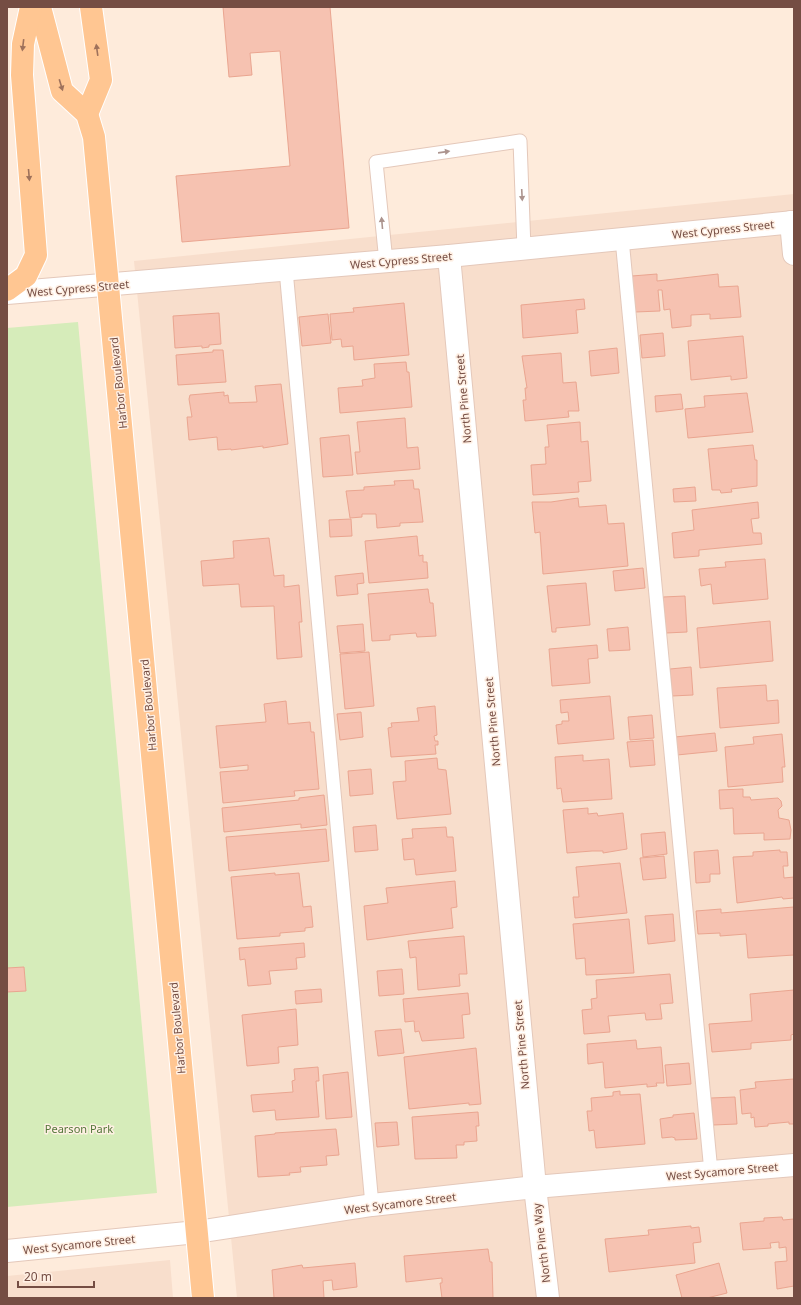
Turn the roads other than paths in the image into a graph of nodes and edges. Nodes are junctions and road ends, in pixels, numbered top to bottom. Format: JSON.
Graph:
{"nodes":[{"id":1,"x":32,"y":7,"type":"edge"},
{"id":2,"x":40,"y":7,"type":"edge"},
{"id":3,"x":91,"y":7,"type":"edge"},
{"id":4,"x":87,"y":114,"type":"junction"},
{"id":5,"x":793,"y":222,"type":"edge"},
{"id":6,"x":622,"y":239,"type":"junction"},
{"id":7,"x":524,"y":249,"type":"junction"},
{"id":8,"x":794,"y":254,"type":"edge"},
{"id":9,"x":450,"y":256,"type":"junction"},
{"id":10,"x":386,"y":262,"type":"junction"},
{"id":11,"x":286,"y":270,"type":"junction"},
{"id":12,"x":108,"y":285,"type":"junction"},
{"id":13,"x":7,"y":290,"type":"edge"},
{"id":14,"x":7,"y":293,"type":"edge"},
{"id":15,"x":794,"y":1165,"type":"edge"},
{"id":16,"x":711,"y":1172,"type":"junction"},
{"id":17,"x":534,"y":1187,"type":"junction"},
{"id":18,"x":372,"y":1205,"type":"junction"},
{"id":19,"x":197,"y":1232,"type":"junction"},
{"id":20,"x":7,"y":1251,"type":"edge"},
{"id":21,"x":203,"y":1298,"type":"edge"},
{"id":22,"x":548,"y":1298,"type":"edge"}],
"edges":[{"from":1,"to":13,"type":"main road","one_way":true},
{"from":2,"to":4,"type":"main road","one_way":true},
{"from":4,"to":3,"type":"main road","one_way":true},
{"from":4,"to":12,"type":"main road","name":"Harbor Boulevard"},
{"from":5,"to":6,"type":"street","name":"West Cypress Street"},
{"from":5,"to":8,"type":"street"},
{"from":6,"to":7,"type":"street","name":"West Cypress Street"},
{"from":6,"to":16,"type":"lane"},
{"from":7,"to":9,"type":"street","name":"West Cypress Street"},
{"from":10,"to":7,"type":"lane","one_way":true},
{"from":9,"to":10,"type":"street","name":"West Cypress Street"},
{"from":9,"to":17,"type":"street","name":"North Pine Street"},
{"from":10,"to":11,"type":"street","name":"West Cypress Street"},
{"from":11,"to":12,"type":"street","name":"West Cypress Street"},
{"from":11,"to":18,"type":"lane"},
{"from":12,"to":14,"type":"street","name":"West Cypress Street"},
{"from":12,"to":19,"type":"main road","name":"Harbor Boulevard"},
{"from":15,"to":16,"type":"street","name":"West Sycamore Street"},
{"from":16,"to":17,"type":"street","name":"West Sycamore Street"},
{"from":17,"to":18,"type":"street","name":"West Sycamore Street"},
{"from":17,"to":22,"type":"street","name":"North Pine Way"},
{"from":18,"to":19,"type":"street","name":"West Sycamore Street"},
{"from":19,"to":20,"type":"street","name":"West Sycamore Street"},
{"from":19,"to":21,"type":"main road","name":"Harbor Boulevard"}]}
